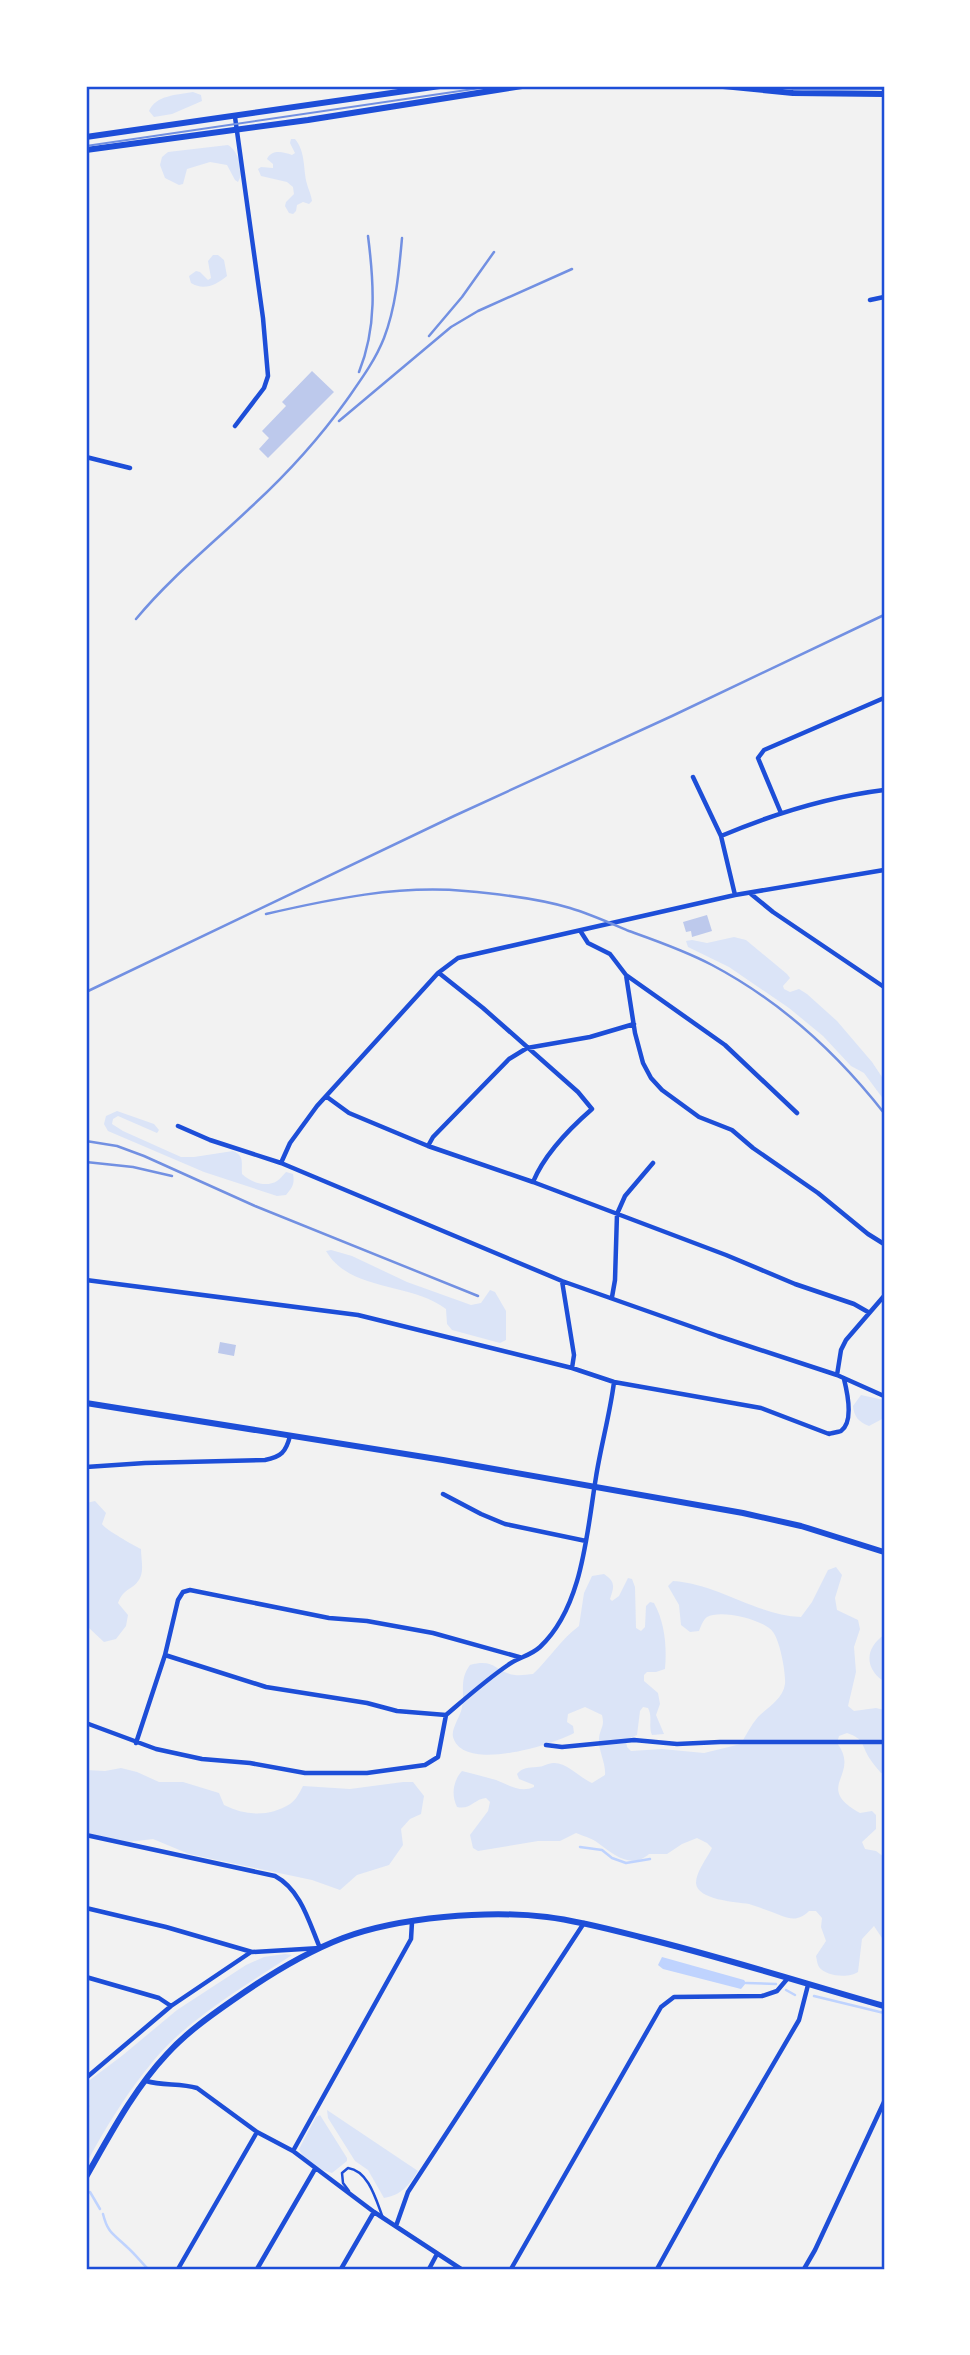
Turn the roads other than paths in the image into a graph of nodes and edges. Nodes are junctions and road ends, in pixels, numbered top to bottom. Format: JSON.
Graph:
{"nodes":[{"id":1,"x":440,"y":86,"type":"edge"},
{"id":2,"x":522,"y":86,"type":"edge"},
{"id":3,"x":723,"y":86,"type":"edge"},
{"id":4,"x":884,"y":94,"type":"edge"},
{"id":5,"x":235,"y":117,"type":"junction"},
{"id":6,"x":237,"y":130,"type":"junction"},
{"id":7,"x":86,"y":137,"type":"edge"},
{"id":8,"x":86,"y":150,"type":"edge"},
{"id":9,"x":884,"y":297,"type":"edge"},
{"id":10,"x":870,"y":300,"type":"dead end"},
{"id":11,"x":234,"y":426,"type":"dead end"},
{"id":12,"x":86,"y":457,"type":"edge"},
{"id":13,"x":130,"y":468,"type":"dead end"},
{"id":14,"x":884,"y":698,"type":"edge"},
{"id":15,"x":693,"y":777,"type":"dead end"},
{"id":16,"x":884,"y":790,"type":"edge"},
{"id":17,"x":780,"y":813,"type":"junction"},
{"id":18,"x":721,"y":836,"type":"junction"},
{"id":19,"x":881,"y":870,"type":"edge"},
{"id":20,"x":750,"y":893,"type":"junction"},
{"id":21,"x":735,"y":895,"type":"junction"},
{"id":22,"x":580,"y":932,"type":"junction"},
{"id":23,"x":438,"y":973,"type":"junction"},
{"id":24,"x":626,"y":975,"type":"junction"},
{"id":25,"x":884,"y":987,"type":"edge"},
{"id":26,"x":634,"y":1024,"type":"junction"},
{"id":27,"x":527,"y":1048,"type":"junction"},
{"id":28,"x":327,"y":1097,"type":"junction"},
{"id":29,"x":797,"y":1113,"type":"dead end"},
{"id":30,"x":178,"y":1126,"type":"dead end"},
{"id":31,"x":428,"y":1146,"type":"junction"},
{"id":32,"x":281,"y":1163,"type":"junction"},
{"id":33,"x":653,"y":1163,"type":"dead end"},
{"id":34,"x":533,"y":1182,"type":"junction"},
{"id":35,"x":617,"y":1214,"type":"junction"},
{"id":36,"x":884,"y":1244,"type":"edge"},
{"id":37,"x":86,"y":1280,"type":"edge"},
{"id":38,"x":562,"y":1280,"type":"junction"},
{"id":39,"x":884,"y":1296,"type":"edge"},
{"id":40,"x":612,"y":1297,"type":"junction"},
{"id":41,"x":868,"y":1312,"type":"junction"},
{"id":42,"x":572,"y":1368,"type":"junction"},
{"id":43,"x":837,"y":1375,"type":"junction"},
{"id":44,"x":845,"y":1379,"type":"junction"},
{"id":45,"x":614,"y":1382,"type":"junction"},
{"id":46,"x":884,"y":1396,"type":"edge"},
{"id":47,"x":86,"y":1403,"type":"edge"},
{"id":48,"x":290,"y":1435,"type":"junction"},
{"id":49,"x":86,"y":1467,"type":"edge"},
{"id":50,"x":595,"y":1487,"type":"junction"},
{"id":51,"x":443,"y":1494,"type":"dead end"},
{"id":52,"x":586,"y":1541,"type":"junction"},
{"id":53,"x":884,"y":1552,"type":"edge"},
{"id":54,"x":164,"y":1655,"type":"junction"},
{"id":55,"x":519,"y":1657,"type":"junction"},
{"id":56,"x":446,"y":1715,"type":"junction"},
{"id":57,"x":86,"y":1723,"type":"edge"},
{"id":58,"x":884,"y":1742,"type":"edge"},
{"id":59,"x":136,"y":1743,"type":"junction"},
{"id":60,"x":546,"y":1745,"type":"dead end"},
{"id":61,"x":86,"y":1835,"type":"edge"},
{"id":62,"x":86,"y":1908,"type":"edge"},
{"id":63,"x":412,"y":1922,"type":"junction"},
{"id":64,"x":584,"y":1923,"type":"junction"},
{"id":65,"x":320,"y":1948,"type":"junction"},
{"id":66,"x":252,"y":1952,"type":"junction"},
{"id":67,"x":86,"y":1977,"type":"edge"},
{"id":68,"x":788,"y":1978,"type":"junction"},
{"id":69,"x":808,"y":1985,"type":"junction"},
{"id":70,"x":171,"y":2006,"type":"junction"},
{"id":71,"x":884,"y":2006,"type":"edge"},
{"id":72,"x":86,"y":2078,"type":"edge"},
{"id":73,"x":146,"y":2081,"type":"junction"},
{"id":74,"x":884,"y":2102,"type":"edge"},
{"id":75,"x":257,"y":2132,"type":"junction"},
{"id":76,"x":293,"y":2151,"type":"junction"},
{"id":77,"x":315,"y":2169,"type":"junction"},
{"id":78,"x":86,"y":2177,"type":"edge"},
{"id":79,"x":352,"y":2196,"type":"junction"},
{"id":80,"x":374,"y":2212,"type":"junction"},
{"id":81,"x":383,"y":2218,"type":"junction"},
{"id":82,"x":396,"y":2226,"type":"junction"},
{"id":83,"x":437,"y":2254,"type":"junction"},
{"id":84,"x":178,"y":2269,"type":"edge"},
{"id":85,"x":257,"y":2269,"type":"edge"},
{"id":86,"x":341,"y":2269,"type":"edge"},
{"id":87,"x":429,"y":2269,"type":"edge"},
{"id":88,"x":461,"y":2269,"type":"edge"},
{"id":89,"x":511,"y":2269,"type":"edge"},
{"id":90,"x":657,"y":2269,"type":"edge"},
{"id":91,"x":804,"y":2269,"type":"edge"}],
"edges":[{"from":1,"to":5,"type":"main road"},
{"from":2,"to":6,"type":"main road"},
{"from":3,"to":4,"type":"main road"},
{"from":5,"to":6,"type":"street"},
{"from":5,"to":7,"type":"main road"},
{"from":6,"to":8,"type":"main road"},
{"from":6,"to":11,"type":"street"},
{"from":9,"to":10,"type":"street"},
{"from":12,"to":13,"type":"street"},
{"from":14,"to":17,"type":"street"},
{"from":15,"to":18,"type":"street"},
{"from":16,"to":17,"type":"street"},
{"from":17,"to":18,"type":"street"},
{"from":18,"to":21,"type":"street"},
{"from":19,"to":20,"type":"street"},
{"from":20,"to":21,"type":"street"},
{"from":20,"to":25,"type":"street"},
{"from":21,"to":22,"type":"street"},
{"from":22,"to":23,"type":"street"},
{"from":22,"to":24,"type":"street"},
{"from":23,"to":27,"type":"street"},
{"from":23,"to":28,"type":"street"},
{"from":24,"to":26,"type":"street"},
{"from":24,"to":29,"type":"street"},
{"from":26,"to":27,"type":"street"},
{"from":26,"to":36,"type":"street"},
{"from":27,"to":31,"type":"street"},
{"from":27,"to":34,"type":"street"},
{"from":28,"to":31,"type":"street"},
{"from":28,"to":32,"type":"street"},
{"from":30,"to":32,"type":"street"},
{"from":31,"to":34,"type":"street"},
{"from":32,"to":38,"type":"street"},
{"from":33,"to":35,"type":"street"},
{"from":34,"to":35,"type":"street"},
{"from":35,"to":40,"type":"street"},
{"from":35,"to":41,"type":"street"},
{"from":37,"to":42,"type":"street"},
{"from":38,"to":40,"type":"street"},
{"from":38,"to":42,"type":"street"},
{"from":39,"to":41,"type":"street"},
{"from":40,"to":43,"type":"street"},
{"from":41,"to":43,"type":"street"},
{"from":42,"to":45,"type":"street"},
{"from":43,"to":44,"type":"street"},
{"from":44,"to":45,"type":"street"},
{"from":44,"to":46,"type":"street"},
{"from":45,"to":50,"type":"street"},
{"from":47,"to":48,"type":"main road"},
{"from":48,"to":49,"type":"street"},
{"from":48,"to":50,"type":"main road"},
{"from":50,"to":52,"type":"street"},
{"from":50,"to":53,"type":"main road"},
{"from":51,"to":52,"type":"street"},
{"from":52,"to":55,"type":"street"},
{"from":54,"to":55,"type":"street"},
{"from":54,"to":56,"type":"street"},
{"from":54,"to":59,"type":"street"},
{"from":55,"to":56,"type":"street"},
{"from":56,"to":59,"type":"street"},
{"from":57,"to":59,"type":"street"},
{"from":58,"to":60,"type":"street"},
{"from":61,"to":65,"type":"street"},
{"from":62,"to":66,"type":"street"},
{"from":63,"to":64,"type":"main road"},
{"from":63,"to":65,"type":"main road"},
{"from":63,"to":76,"type":"street"},
{"from":64,"to":68,"type":"main road"},
{"from":64,"to":82,"type":"street"},
{"from":65,"to":66,"type":"street"},
{"from":65,"to":73,"type":"main road"},
{"from":66,"to":70,"type":"street"},
{"from":67,"to":70,"type":"street"},
{"from":68,"to":69,"type":"main road"},
{"from":68,"to":89,"type":"street"},
{"from":69,"to":71,"type":"main road"},
{"from":69,"to":90,"type":"street"},
{"from":70,"to":72,"type":"street"},
{"from":73,"to":75,"type":"street"},
{"from":73,"to":78,"type":"main road"},
{"from":74,"to":91,"type":"street"},
{"from":75,"to":76,"type":"street"},
{"from":75,"to":84,"type":"street"},
{"from":76,"to":77,"type":"street"},
{"from":77,"to":79,"type":"street"},
{"from":77,"to":85,"type":"street"},
{"from":79,"to":80,"type":"street"},
{"from":79,"to":81,"type":"lane"},
{"from":80,"to":81,"type":"street"},
{"from":80,"to":86,"type":"street"},
{"from":81,"to":82,"type":"street"},
{"from":82,"to":83,"type":"street"},
{"from":83,"to":87,"type":"street"},
{"from":83,"to":88,"type":"street"}]}
